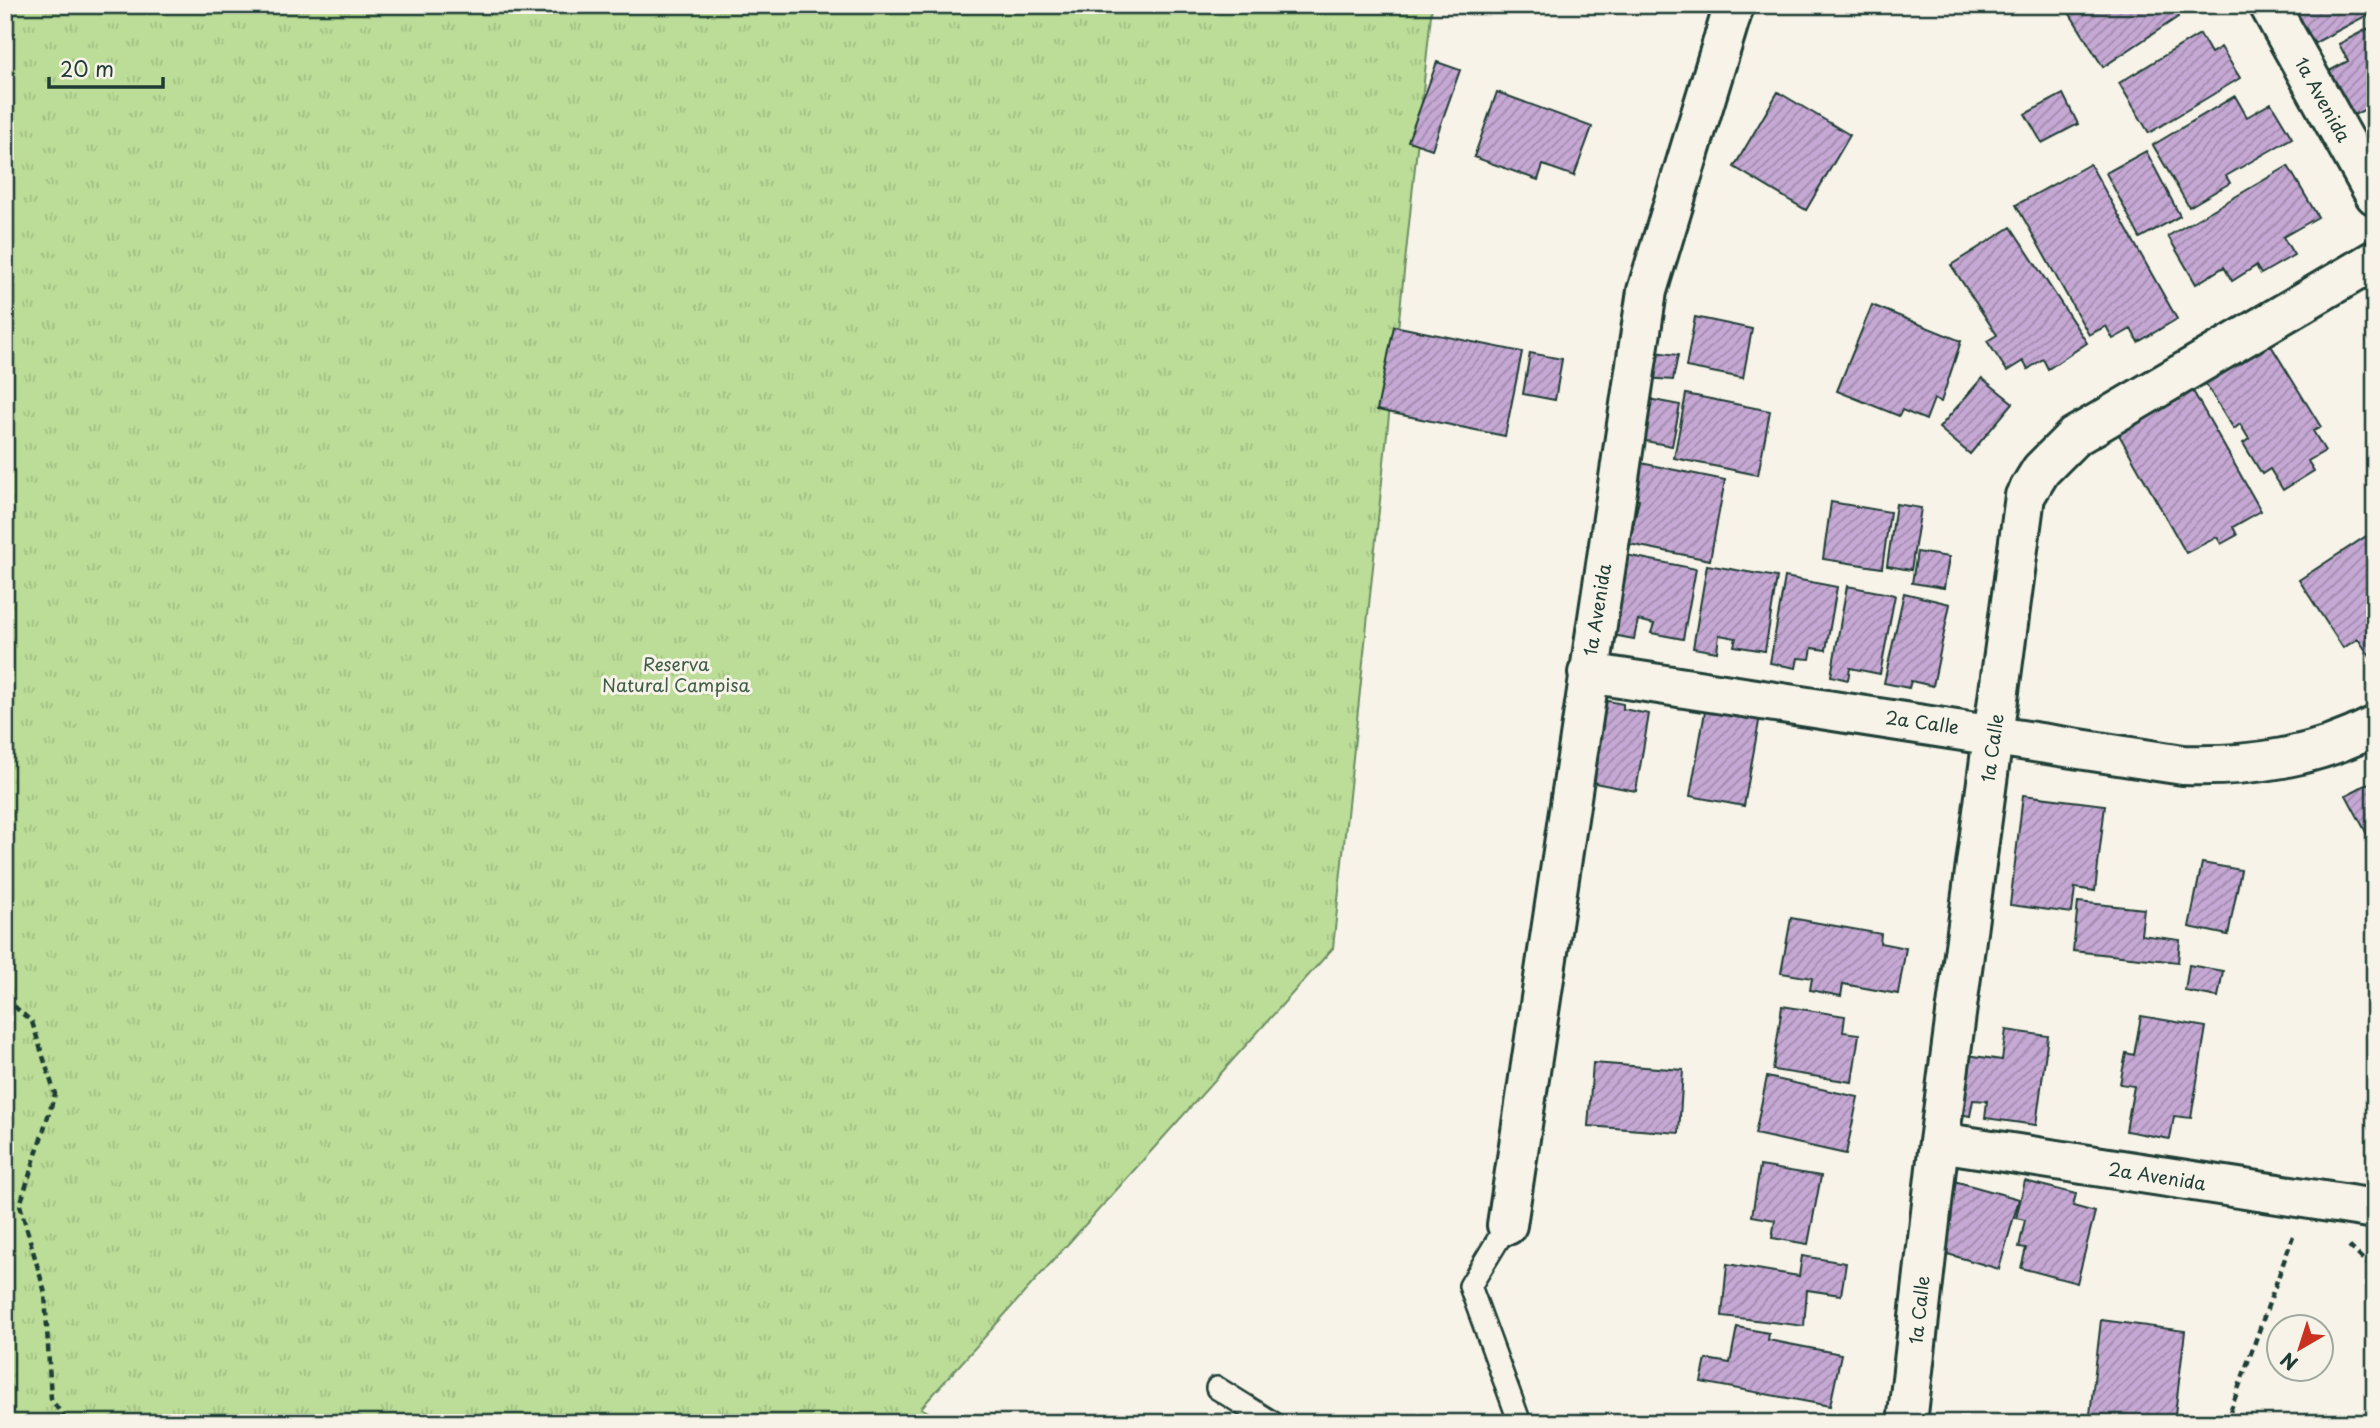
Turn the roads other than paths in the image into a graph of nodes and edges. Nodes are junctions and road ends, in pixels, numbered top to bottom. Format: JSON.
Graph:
{"nodes":[{"id":1,"x":1734,"y":5,"type":"edge"},
{"id":2,"x":2269,"y":5,"type":"edge"},
{"id":3,"x":2375,"y":195,"type":"edge"},
{"id":4,"x":2375,"y":260,"type":"edge"},
{"id":5,"x":1588,"y":673,"type":"junction"},
{"id":6,"x":2375,"y":726,"type":"edge"},
{"id":7,"x":1994,"y":734,"type":"junction"},
{"id":8,"x":1939,"y":1142,"type":"junction"},
{"id":9,"x":2375,"y":1209,"type":"edge"},
{"id":10,"x":1507,"y":1225,"type":"joint"},
{"id":11,"x":1217,"y":1388,"type":"dead end"},
{"id":12,"x":1273,"y":1423,"type":"edge"},
{"id":13,"x":1520,"y":1423,"type":"edge"},
{"id":14,"x":1908,"y":1423,"type":"edge"}],
"edges":[{"from":1,"to":5,"type":"street","name":"1a Avenida"},
{"from":2,"to":3,"type":"street","name":"1a Avenida"},
{"from":4,"to":7,"type":"street","name":"1a Calle"},
{"from":5,"to":7,"type":"street","name":"2a Calle"},
{"from":5,"to":10,"type":"street","name":"1a Avenida"},
{"from":6,"to":7,"type":"street","name":"2a Calle"},
{"from":7,"to":8,"type":"street","name":"1a Calle"},
{"from":8,"to":9,"type":"street","name":"2a Avenida"},
{"from":8,"to":14,"type":"street","name":"1a Calle"},
{"from":10,"to":13,"type":"lane"},
{"from":11,"to":12,"type":"lane"}]}
